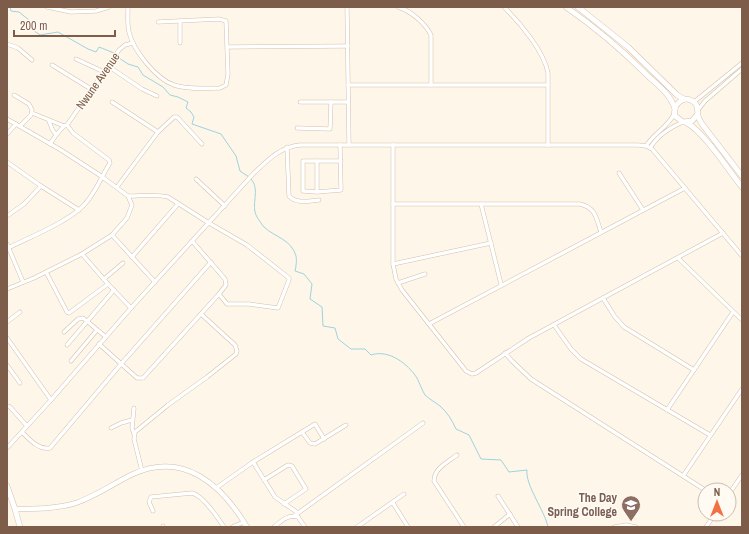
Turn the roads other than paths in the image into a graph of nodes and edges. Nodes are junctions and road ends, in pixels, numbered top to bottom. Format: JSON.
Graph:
{"nodes":[{"id":1,"x":47,"y":7,"type":"edge"},
{"id":2,"x":83,"y":7,"type":"edge"},
{"id":3,"x":109,"y":7,"type":"edge"},
{"id":4,"x":128,"y":7,"type":"edge"},
{"id":5,"x":347,"y":7,"type":"edge"},
{"id":6,"x":398,"y":7,"type":"edge"},
{"id":7,"x":504,"y":7,"type":"edge"},
{"id":8,"x":566,"y":7,"type":"edge"},
{"id":9,"x":578,"y":7,"type":"edge"},
{"id":10,"x":84,"y":12,"type":"junction"},
{"id":11,"x":180,"y":21,"type":"junction"},
{"id":12,"x":158,"y":22,"type":"dead end"},
{"id":13,"x":133,"y":43,"type":"junction"},
{"id":14,"x":180,"y":43,"type":"dead end"},
{"id":15,"x":7,"y":44,"type":"edge"},
{"id":16,"x":348,"y":46,"type":"junction"},
{"id":17,"x":228,"y":47,"type":"junction"},
{"id":18,"x":76,"y":59,"type":"dead end"},
{"id":19,"x":32,"y":60,"type":"dead end"},
{"id":20,"x":742,"y":63,"type":"edge"},
{"id":21,"x":52,"y":65,"type":"dead end"},
{"id":22,"x":108,"y":66,"type":"junction"},
{"id":23,"x":742,"y":69,"type":"edge"},
{"id":24,"x":104,"y":72,"type":"junction"},
{"id":25,"x":348,"y":85,"type":"junction"},
{"id":26,"x":432,"y":85,"type":"junction"},
{"id":27,"x":548,"y":85,"type":"junction"},
{"id":28,"x":91,"y":89,"type":"junction"},
{"id":29,"x":14,"y":95,"type":"dead end"},
{"id":30,"x":157,"y":96,"type":"dead end"},
{"id":31,"x":684,"y":99,"type":"junction"},
{"id":32,"x":112,"y":102,"type":"dead end"},
{"id":33,"x":300,"y":102,"type":"dead end"},
{"id":34,"x":331,"y":102,"type":"junction"},
{"id":35,"x":348,"y":102,"type":"junction"},
{"id":36,"x":694,"y":102,"type":"junction"},
{"id":37,"x":674,"y":111,"type":"junction"},
{"id":38,"x":698,"y":112,"type":"junction"},
{"id":39,"x":32,"y":113,"type":"junction"},
{"id":40,"x":7,"y":119,"type":"edge"},
{"id":41,"x":49,"y":121,"type":"junction"},
{"id":42,"x":685,"y":122,"type":"junction"},
{"id":43,"x":18,"y":125,"type":"junction"},
{"id":44,"x":65,"y":125,"type":"junction"},
{"id":45,"x":297,"y":128,"type":"dead end"},
{"id":46,"x":158,"y":132,"type":"junction"},
{"id":47,"x":7,"y":134,"type":"edge"},
{"id":48,"x":56,"y":135,"type":"junction"},
{"id":49,"x":50,"y":144,"type":"junction"},
{"id":50,"x":202,"y":144,"type":"dead end"},
{"id":51,"x":340,"y":145,"type":"junction"},
{"id":52,"x":349,"y":145,"type":"junction"},
{"id":53,"x":393,"y":145,"type":"junction"},
{"id":54,"x":548,"y":145,"type":"junction"},
{"id":55,"x":646,"y":146,"type":"junction"},
{"id":56,"x":287,"y":147,"type":"junction"},
{"id":57,"x":650,"y":148,"type":"junction"},
{"id":58,"x":341,"y":160,"type":"junction"},
{"id":59,"x":317,"y":161,"type":"junction"},
{"id":60,"x":7,"y":162,"type":"edge"},
{"id":61,"x":619,"y":173,"type":"dead end"},
{"id":62,"x":102,"y":176,"type":"junction"},
{"id":63,"x":742,"y":176,"type":"edge"},
{"id":64,"x":196,"y":178,"type":"dead end"},
{"id":65,"x":41,"y":186,"type":"junction"},
{"id":66,"x":117,"y":187,"type":"junction"},
{"id":67,"x":742,"y":187,"type":"edge"},
{"id":68,"x":685,"y":188,"type":"junction"},
{"id":69,"x":318,"y":192,"type":"junction"},
{"id":70,"x":128,"y":196,"type":"junction"},
{"id":71,"x":319,"y":200,"type":"dead end"},
{"id":72,"x":178,"y":204,"type":"junction"},
{"id":73,"x":393,"y":204,"type":"junction"},
{"id":74,"x":481,"y":204,"type":"junction"},
{"id":75,"x":225,"y":206,"type":"junction"},
{"id":76,"x":79,"y":210,"type":"junction"},
{"id":77,"x":643,"y":210,"type":"junction"},
{"id":78,"x":7,"y":216,"type":"edge"},
{"id":79,"x":209,"y":223,"type":"junction"},
{"id":80,"x":601,"y":232,"type":"junction"},
{"id":81,"x":723,"y":232,"type":"junction"},
{"id":82,"x":112,"y":235,"type":"junction"},
{"id":83,"x":192,"y":241,"type":"junction"},
{"id":84,"x":491,"y":243,"type":"junction"},
{"id":85,"x":8,"y":246,"type":"edge"},
{"id":86,"x":82,"y":254,"type":"junction"},
{"id":87,"x":742,"y":256,"type":"edge"},
{"id":88,"x":132,"y":257,"type":"junction"},
{"id":89,"x":678,"y":258,"type":"junction"},
{"id":90,"x":211,"y":262,"type":"junction"},
{"id":91,"x":123,"y":263,"type":"dead end"},
{"id":92,"x":393,"y":264,"type":"junction"},
{"id":93,"x":46,"y":272,"type":"junction"},
{"id":94,"x":425,"y":274,"type":"dead end"},
{"id":95,"x":104,"y":279,"type":"junction"},
{"id":96,"x":23,"y":282,"type":"junction"},
{"id":97,"x":155,"y":282,"type":"junction"},
{"id":98,"x":398,"y":283,"type":"junction"},
{"id":99,"x":108,"y":284,"type":"junction"},
{"id":100,"x":501,"y":284,"type":"junction"},
{"id":101,"x":7,"y":289,"type":"edge"},
{"id":102,"x":114,"y":290,"type":"junction"},
{"id":103,"x":219,"y":294,"type":"junction"},
{"id":104,"x":604,"y":298,"type":"junction"},
{"id":105,"x":131,"y":308,"type":"junction"},
{"id":106,"x":20,"y":312,"type":"dead end"},
{"id":107,"x":733,"y":312,"type":"junction"},
{"id":108,"x":201,"y":314,"type":"junction"},
{"id":109,"x":742,"y":320,"type":"edge"},
{"id":110,"x":87,"y":321,"type":"junction"},
{"id":111,"x":7,"y":322,"type":"edge"},
{"id":112,"x":429,"y":324,"type":"junction"},
{"id":113,"x":554,"y":325,"type":"junction"},
{"id":114,"x":97,"y":330,"type":"junction"},
{"id":115,"x":64,"y":332,"type":"dead end"},
{"id":116,"x":106,"y":337,"type":"junction"},
{"id":117,"x":7,"y":338,"type":"edge"},
{"id":118,"x":99,"y":344,"type":"junction"},
{"id":119,"x":67,"y":345,"type":"dead end"},
{"id":120,"x":505,"y":352,"type":"junction"},
{"id":121,"x":71,"y":361,"type":"dead end"},
{"id":122,"x":121,"y":364,"type":"junction"},
{"id":123,"x":7,"y":365,"type":"edge"},
{"id":124,"x":694,"y":370,"type":"junction"},
{"id":125,"x":20,"y":383,"type":"dead end"},
{"id":126,"x":742,"y":389,"type":"edge"},
{"id":127,"x":51,"y":400,"type":"junction"},
{"id":128,"x":7,"y":406,"type":"edge"},
{"id":129,"x":134,"y":408,"type":"dead end"},
{"id":130,"x":667,"y":410,"type":"junction"},
{"id":131,"x":132,"y":420,"type":"junction"},
{"id":132,"x":424,"y":423,"type":"dead end"},
{"id":133,"x":346,"y":425,"type":"dead end"},
{"id":134,"x":27,"y":426,"type":"junction"},
{"id":135,"x":111,"y":428,"type":"dead end"},
{"id":136,"x":22,"y":432,"type":"junction"},
{"id":137,"x":302,"y":432,"type":"junction"},
{"id":138,"x":134,"y":434,"type":"junction"},
{"id":139,"x":710,"y":435,"type":"junction"},
{"id":140,"x":324,"y":439,"type":"junction"},
{"id":141,"x":7,"y":448,"type":"edge"},
{"id":142,"x":457,"y":455,"type":"dead end"},
{"id":143,"x":253,"y":462,"type":"junction"},
{"id":144,"x":142,"y":471,"type":"junction"},
{"id":145,"x":683,"y":476,"type":"junction"},
{"id":146,"x":264,"y":480,"type":"junction"},
{"id":147,"x":697,"y":485,"type":"edge"},
{"id":148,"x":7,"y":486,"type":"edge"},
{"id":149,"x":216,"y":488,"type":"junction"},
{"id":150,"x":404,"y":494,"type":"dead end"},
{"id":151,"x":498,"y":496,"type":"dead end"},
{"id":152,"x":9,"y":498,"type":"edge"},
{"id":153,"x":393,"y":503,"type":"junction"},
{"id":154,"x":284,"y":504,"type":"junction"},
{"id":155,"x":15,"y":509,"type":"junction"},
{"id":156,"x":153,"y":511,"type":"dead end"},
{"id":157,"x":296,"y":514,"type":"junction"},
{"id":158,"x":510,"y":514,"type":"junction"},
{"id":159,"x":244,"y":522,"type":"junction"},
{"id":160,"x":20,"y":527,"type":"edge"},
{"id":161,"x":224,"y":527,"type":"edge"},
{"id":162,"x":232,"y":527,"type":"edge"},
{"id":163,"x":247,"y":527,"type":"edge"},
{"id":164,"x":274,"y":527,"type":"edge"},
{"id":165,"x":305,"y":527,"type":"edge"},
{"id":166,"x":357,"y":527,"type":"edge"},
{"id":167,"x":408,"y":527,"type":"edge"},
{"id":168,"x":464,"y":527,"type":"edge"},
{"id":169,"x":494,"y":527,"type":"edge"},
{"id":170,"x":518,"y":527,"type":"edge"},
{"id":171,"x":614,"y":527,"type":"edge"},
{"id":172,"x":636,"y":527,"type":"edge"}],
"edges":[{"from":1,"to":10,"type":"street"},
{"from":2,"to":10,"type":"street"},
{"from":3,"to":10,"type":"street"},
{"from":4,"to":13,"type":"street"},
{"from":5,"to":16,"type":"street"},
{"from":6,"to":26,"type":"street"},
{"from":7,"to":27,"type":"street"},
{"from":8,"to":37,"type":"main road"},
{"from":9,"to":31,"type":"main road"},
{"from":11,"to":12,"type":"street"},
{"from":11,"to":14,"type":"street"},
{"from":11,"to":17,"type":"street"},
{"from":13,"to":17,"type":"street"},
{"from":13,"to":22,"type":"street","name":"Nwune Avenue"},
{"from":15,"to":19,"type":"street"},
{"from":16,"to":17,"type":"street"},
{"from":16,"to":25,"type":"street"},
{"from":18,"to":24,"type":"street"},
{"from":20,"to":36,"type":"street"},
{"from":21,"to":28,"type":"street"},
{"from":22,"to":24,"type":"street","name":"Nwune Avenue"},
{"from":22,"to":30,"type":"street"},
{"from":23,"to":38,"type":"street"},
{"from":24,"to":28,"type":"street","name":"Nwune Avenue"},
{"from":25,"to":26,"type":"street"},
{"from":25,"to":35,"type":"street"},
{"from":26,"to":27,"type":"street"},
{"from":27,"to":54,"type":"street"},
{"from":28,"to":44,"type":"street","name":"Nwune Avenue"},
{"from":29,"to":39,"type":"street"},
{"from":31,"to":36,"type":"main road"},
{"from":31,"to":37,"type":"main road"},
{"from":32,"to":46,"type":"street"},
{"from":33,"to":34,"type":"street"},
{"from":34,"to":35,"type":"street"},
{"from":34,"to":45,"type":"street"},
{"from":35,"to":52,"type":"street"},
{"from":36,"to":38,"type":"main road"},
{"from":37,"to":42,"type":"main road"},
{"from":37,"to":55,"type":"street"},
{"from":38,"to":42,"type":"main road"},
{"from":38,"to":63,"type":"main road"},
{"from":39,"to":41,"type":"street"},
{"from":39,"to":43,"type":"street"},
{"from":40,"to":43,"type":"street"},
{"from":41,"to":44,"type":"street"},
{"from":41,"to":48,"type":"street"},
{"from":42,"to":57,"type":"street"},
{"from":42,"to":67,"type":"main road"},
{"from":43,"to":47,"type":"street"},
{"from":43,"to":49,"type":"street"},
{"from":44,"to":48,"type":"street","name":"Nwune Avenue"},
{"from":44,"to":62,"type":"street"},
{"from":46,"to":50,"type":"street"},
{"from":46,"to":66,"type":"street"},
{"from":48,"to":49,"type":"street","name":"Nwune Avenue"},
{"from":49,"to":62,"type":"street"},
{"from":51,"to":52,"type":"street"},
{"from":51,"to":56,"type":"street"},
{"from":51,"to":58,"type":"street"},
{"from":52,"to":53,"type":"street"},
{"from":53,"to":54,"type":"street"},
{"from":53,"to":73,"type":"street"},
{"from":54,"to":55,"type":"street"},
{"from":55,"to":57,"type":"street"},
{"from":56,"to":71,"type":"street"},
{"from":56,"to":75,"type":"street"},
{"from":57,"to":68,"type":"street"},
{"from":58,"to":59,"type":"street"},
{"from":58,"to":69,"type":"street"},
{"from":59,"to":69,"type":"street"},
{"from":59,"to":69,"type":"street"},
{"from":60,"to":65,"type":"street"},
{"from":61,"to":77,"type":"street"},
{"from":62,"to":66,"type":"street"},
{"from":62,"to":76,"type":"street"},
{"from":64,"to":75,"type":"street"},
{"from":65,"to":76,"type":"street"},
{"from":65,"to":78,"type":"street"},
{"from":66,"to":70,"type":"street"},
{"from":68,"to":77,"type":"street"},
{"from":68,"to":81,"type":"street"},
{"from":70,"to":72,"type":"street"},
{"from":70,"to":82,"type":"street"},
{"from":72,"to":79,"type":"street"},
{"from":72,"to":88,"type":"street"},
{"from":73,"to":74,"type":"street"},
{"from":73,"to":92,"type":"street"},
{"from":74,"to":80,"type":"street"},
{"from":74,"to":84,"type":"street"},
{"from":75,"to":79,"type":"street"},
{"from":76,"to":85,"type":"street"},
{"from":77,"to":80,"type":"street"},
{"from":79,"to":83,"type":"street"},
{"from":79,"to":103,"type":"street"},
{"from":80,"to":100,"type":"street"},
{"from":81,"to":87,"type":"street"},
{"from":81,"to":89,"type":"street"},
{"from":82,"to":86,"type":"street"},
{"from":82,"to":88,"type":"street"},
{"from":83,"to":90,"type":"street"},
{"from":83,"to":97,"type":"street"},
{"from":84,"to":92,"type":"street"},
{"from":84,"to":100,"type":"street"},
{"from":85,"to":96,"type":"street"},
{"from":86,"to":93,"type":"street"},
{"from":86,"to":95,"type":"street"},
{"from":88,"to":97,"type":"street"},
{"from":89,"to":104,"type":"street"},
{"from":89,"to":107,"type":"street"},
{"from":90,"to":103,"type":"street"},
{"from":90,"to":122,"type":"street"},
{"from":91,"to":95,"type":"street"},
{"from":92,"to":98,"type":"street"},
{"from":93,"to":96,"type":"street"},
{"from":93,"to":99,"type":"street"},
{"from":94,"to":98,"type":"street"},
{"from":95,"to":99,"type":"street"},
{"from":96,"to":101,"type":"street"},
{"from":97,"to":105,"type":"street"},
{"from":98,"to":112,"type":"street"},
{"from":99,"to":102,"type":"street"},
{"from":100,"to":112,"type":"street"},
{"from":102,"to":105,"type":"street"},
{"from":102,"to":110,"type":"street"},
{"from":103,"to":108,"type":"street"},
{"from":104,"to":113,"type":"street"},
{"from":104,"to":124,"type":"street"},
{"from":105,"to":116,"type":"street"},
{"from":106,"to":111,"type":"street"},
{"from":107,"to":109,"type":"street"},
{"from":107,"to":124,"type":"street"},
{"from":108,"to":122,"type":"street"},
{"from":108,"to":138,"type":"street"},
{"from":110,"to":114,"type":"street"},
{"from":110,"to":115,"type":"street"},
{"from":110,"to":119,"type":"street"},
{"from":112,"to":120,"type":"street"},
{"from":113,"to":120,"type":"street"},
{"from":113,"to":130,"type":"street"},
{"from":114,"to":116,"type":"street"},
{"from":114,"to":121,"type":"street"},
{"from":116,"to":118,"type":"street"},
{"from":117,"to":127,"type":"street"},
{"from":118,"to":122,"type":"street"},
{"from":118,"to":127,"type":"street"},
{"from":120,"to":145,"type":"street"},
{"from":122,"to":136,"type":"street"},
{"from":123,"to":125,"type":"street"},
{"from":124,"to":130,"type":"street"},
{"from":126,"to":139,"type":"street"},
{"from":127,"to":134,"type":"street"},
{"from":128,"to":134,"type":"street"},
{"from":129,"to":131,"type":"street"},
{"from":130,"to":139,"type":"street"},
{"from":131,"to":135,"type":"street"},
{"from":131,"to":138,"type":"street"},
{"from":132,"to":157,"type":"street"},
{"from":133,"to":140,"type":"street"},
{"from":134,"to":136,"type":"street"},
{"from":136,"to":141,"type":"street"},
{"from":137,"to":140,"type":"street"},
{"from":137,"to":140,"type":"street"},
{"from":137,"to":143,"type":"street"},
{"from":138,"to":144,"type":"street"},
{"from":139,"to":145,"type":"street"},
{"from":142,"to":168,"type":"street"},
{"from":143,"to":146,"type":"street"},
{"from":143,"to":149,"type":"street"},
{"from":144,"to":149,"type":"street"},
{"from":144,"to":155,"type":"street"},
{"from":145,"to":147,"type":"street"},
{"from":146,"to":154,"type":"street"},
{"from":146,"to":154,"type":"street"},
{"from":148,"to":152,"type":"main road"},
{"from":149,"to":159,"type":"street"},
{"from":150,"to":153,"type":"street"},
{"from":151,"to":158,"type":"street"},
{"from":152,"to":155,"type":"main road"},
{"from":153,"to":166,"type":"street"},
{"from":153,"to":167,"type":"street"},
{"from":154,"to":157,"type":"street"},
{"from":155,"to":160,"type":"main road"},
{"from":156,"to":161,"type":"street"},
{"from":157,"to":164,"type":"street"},
{"from":157,"to":165,"type":"street"},
{"from":158,"to":169,"type":"street"},
{"from":158,"to":170,"type":"street"},
{"from":159,"to":162,"type":"street"},
{"from":159,"to":163,"type":"street"},
{"from":171,"to":172,"type":"street"}]}
